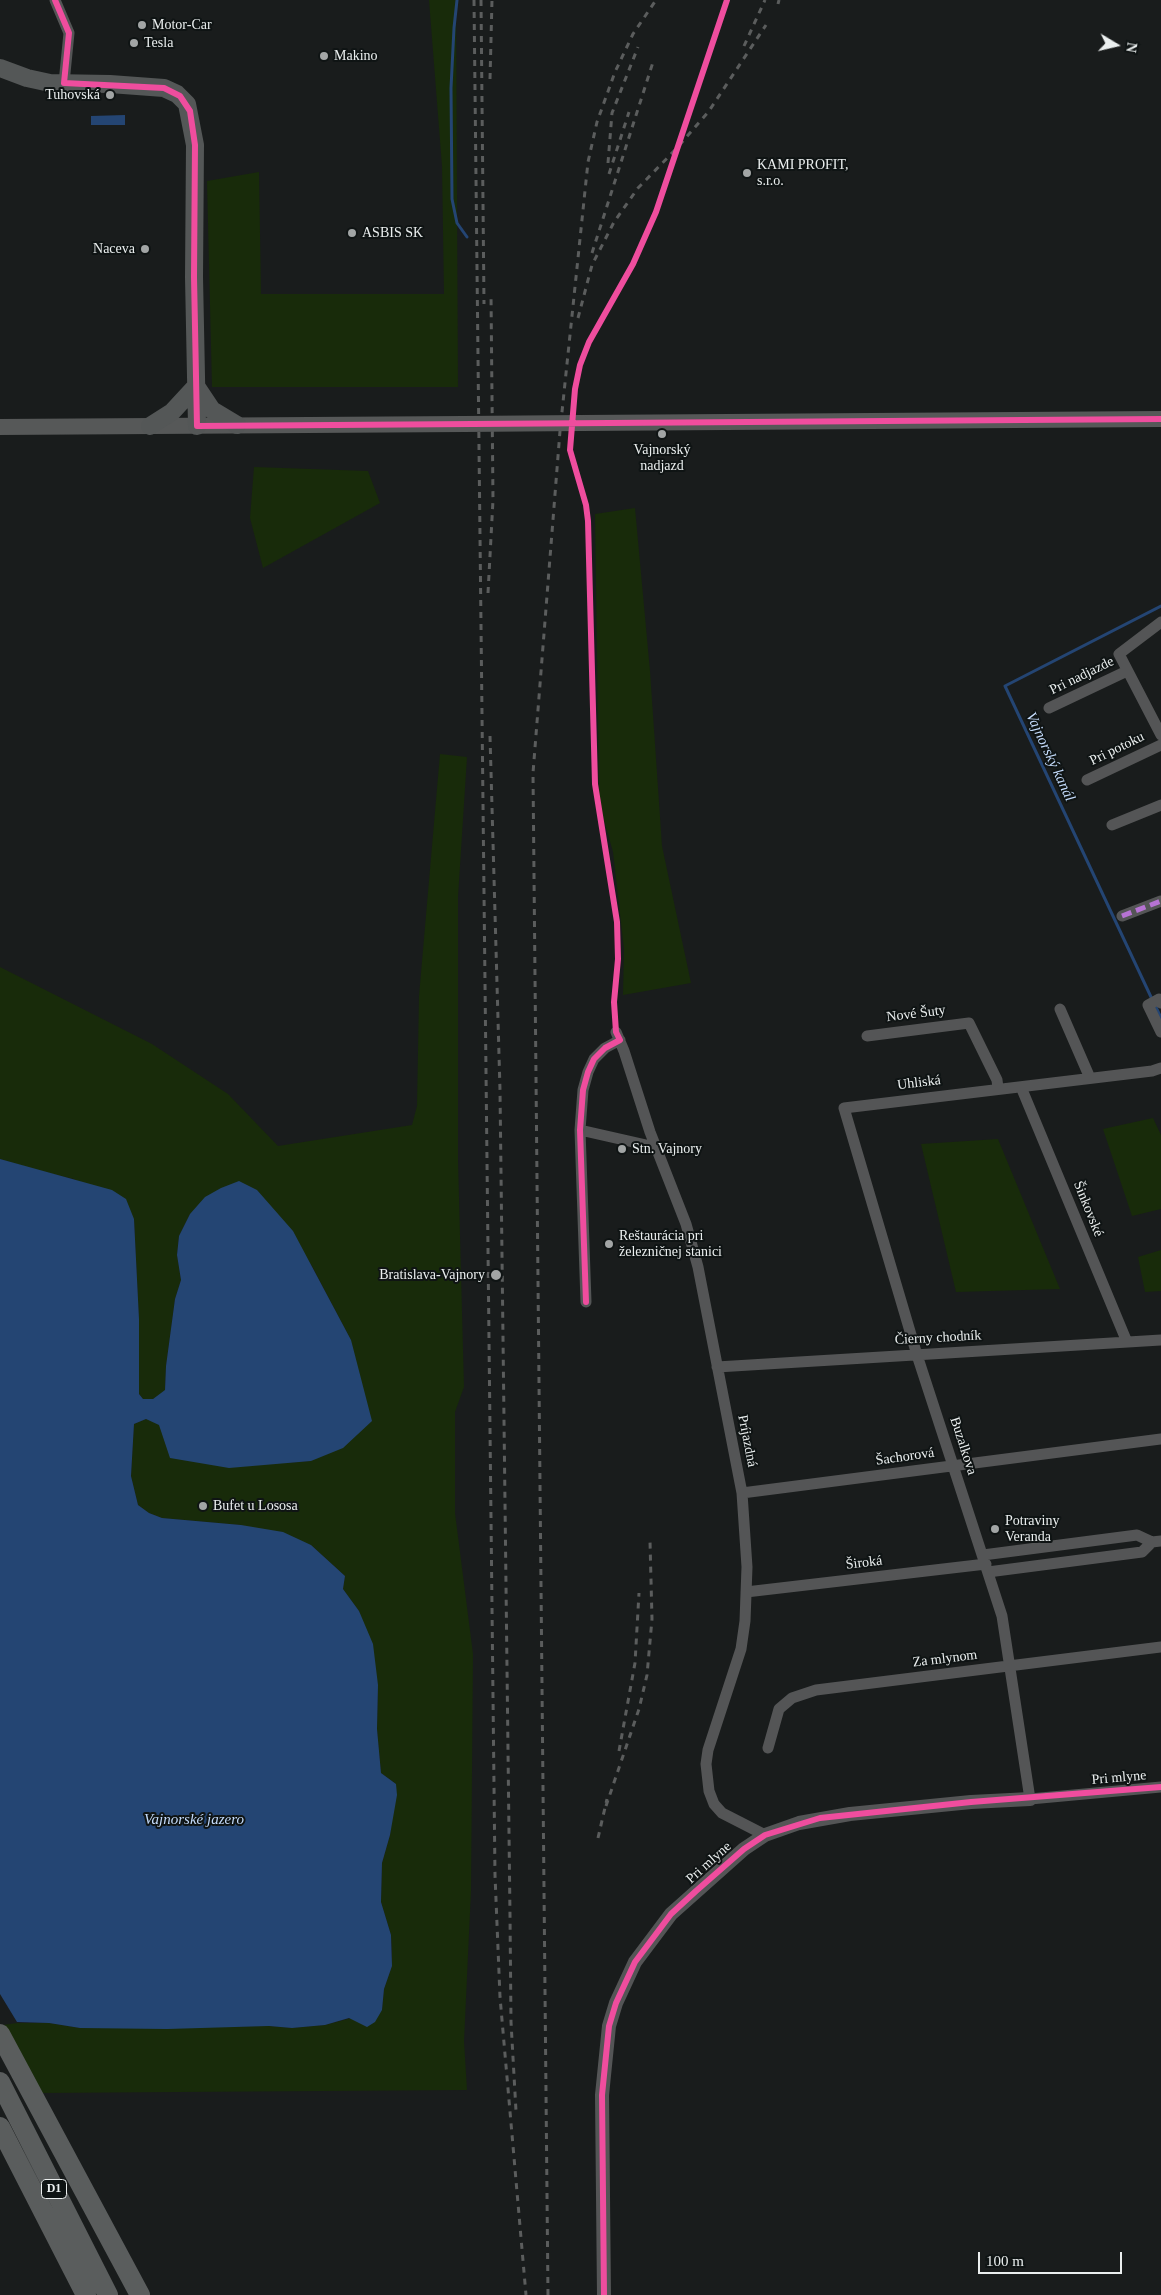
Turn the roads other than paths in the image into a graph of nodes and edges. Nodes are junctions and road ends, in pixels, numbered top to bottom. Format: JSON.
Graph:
{"nodes":[{"id":1,"x":55,"y":0,"type":"edge"},
{"id":2,"x":0,"y":68,"type":"edge"},
{"id":3,"x":64,"y":82,"type":"junction"},
{"id":4,"x":196,"y":386,"type":"junction"},
{"id":5,"x":1161,"y":419,"type":"edge"},
{"id":6,"x":150,"y":426,"type":"junction"},
{"id":7,"x":197,"y":426,"type":"junction"},
{"id":8,"x":236,"y":426,"type":"junction"},
{"id":9,"x":0,"y":427,"type":"edge"},
{"id":10,"x":1161,"y":622,"type":"edge"},
{"id":11,"x":1127,"y":671,"type":"junction"},
{"id":12,"x":1049,"y":708,"type":"dead end"},
{"id":13,"x":1161,"y":735,"type":"edge"},
{"id":14,"x":1161,"y":745,"type":"edge"},
{"id":15,"x":1087,"y":780,"type":"dead end"},
{"id":16,"x":1161,"y":805,"type":"edge"},
{"id":17,"x":1112,"y":825,"type":"dead end"},
{"id":18,"x":1161,"y":901,"type":"edge"},
{"id":19,"x":1122,"y":916,"type":"dead end"},
{"id":20,"x":1161,"y":1003,"type":"edge"},
{"id":21,"x":1060,"y":1010,"type":"dead end"},
{"id":22,"x":1161,"y":1032,"type":"edge"},
{"id":23,"x":867,"y":1036,"type":"dead end"},
{"id":24,"x":1161,"y":1068,"type":"edge"},
{"id":25,"x":1090,"y":1078,"type":"junction"},
{"id":26,"x":1021,"y":1087,"type":"junction"},
{"id":27,"x":998,"y":1088,"type":"junction"},
{"id":28,"x":844,"y":1108,"type":"joint"},
{"id":29,"x":580,"y":1130,"type":"junction"},
{"id":30,"x":655,"y":1147,"type":"junction"},
{"id":31,"x":586,"y":1302,"type":"dead end"},
{"id":32,"x":1161,"y":1340,"type":"edge"},
{"id":33,"x":1127,"y":1342,"type":"junction"},
{"id":34,"x":918,"y":1355,"type":"junction"},
{"id":35,"x":717,"y":1366,"type":"junction"},
{"id":36,"x":1161,"y":1439,"type":"edge"},
{"id":37,"x":954,"y":1465,"type":"junction"},
{"id":38,"x":742,"y":1494,"type":"junction"},
{"id":39,"x":1156,"y":1542,"type":"edge"},
{"id":40,"x":986,"y":1563,"type":"junction"},
{"id":41,"x":746,"y":1592,"type":"junction"},
{"id":42,"x":1161,"y":1647,"type":"edge"},
{"id":43,"x":1011,"y":1665,"type":"junction"},
{"id":44,"x":768,"y":1748,"type":"dead end"},
{"id":45,"x":1161,"y":1787,"type":"edge"},
{"id":46,"x":1030,"y":1799,"type":"junction"},
{"id":47,"x":765,"y":1835,"type":"junction"},
{"id":48,"x":0,"y":2034,"type":"edge"},
{"id":49,"x":0,"y":2054,"type":"edge"},
{"id":50,"x":0,"y":2082,"type":"edge"},
{"id":51,"x":0,"y":2127,"type":"edge"},
{"id":52,"x":54,"y":2136,"type":"junction"},
{"id":53,"x":84,"y":2295,"type":"edge"},
{"id":54,"x":108,"y":2295,"type":"edge"},
{"id":55,"x":140,"y":2295,"type":"edge"},
{"id":56,"x":604,"y":2295,"type":"edge"}],
"edges":[{"from":1,"to":3,"type":"street"},
{"from":2,"to":3,"type":"main road"},
{"from":3,"to":4,"type":"main road"},
{"from":4,"to":6,"type":"main road"},
{"from":4,"to":7,"type":"main road"},
{"from":4,"to":8,"type":"main road"},
{"from":5,"to":8,"type":"main road","bridge":true},
{"from":6,"to":7,"type":"main road"},
{"from":6,"to":9,"type":"main road"},
{"from":7,"to":8,"type":"main road"},
{"from":10,"to":11,"type":"street"},
{"from":11,"to":12,"type":"street","name":"Pri nadjazde"},
{"from":11,"to":13,"type":"street"},
{"from":14,"to":15,"type":"street","name":"Pri potoku"},
{"from":16,"to":17,"type":"street"},
{"from":18,"to":19,"type":"street"},
{"from":20,"to":22,"type":"street"},
{"from":21,"to":25,"type":"street"},
{"from":23,"to":27,"type":"street","name":"Nové Šuty"},
{"from":24,"to":25,"type":"street","name":"Uhliská"},
{"from":25,"to":26,"type":"street","name":"Uhliská"},
{"from":26,"to":27,"type":"street","name":"Uhliská"},
{"from":26,"to":33,"type":"street","name":"Šinkovské"},
{"from":27,"to":28,"type":"street","name":"Uhliská"},
{"from":28,"to":34,"type":"street","name":"Buzalkova"},
{"from":29,"to":30,"type":"street"},
{"from":29,"to":30,"type":"street","name":"Príjazdná"},
{"from":29,"to":31,"type":"street"},
{"from":30,"to":35,"type":"street","name":"Príjazdná"},
{"from":32,"to":33,"type":"street","name":"Čierny chodník"},
{"from":33,"to":34,"type":"street","name":"Čierny chodník"},
{"from":34,"to":35,"type":"street","name":"Čierny chodník"},
{"from":34,"to":37,"type":"street","name":"Buzalkova"},
{"from":35,"to":38,"type":"street","name":"Príjazdná"},
{"from":36,"to":37,"type":"street","name":"Šachorová"},
{"from":37,"to":38,"type":"street","name":"Šachorová"},
{"from":37,"to":40,"type":"street","name":"Buzalkova"},
{"from":38,"to":41,"type":"street","name":"Príjazdná"},
{"from":39,"to":40,"type":"street","name":"Široká"},
{"from":39,"to":40,"type":"street","name":"Široká"},
{"from":40,"to":41,"type":"street","name":"Široká"},
{"from":40,"to":43,"type":"street","name":"Buzalkova"},
{"from":41,"to":47,"type":"street","name":"Príjazdná"},
{"from":42,"to":43,"type":"street","name":"Za mlynom"},
{"from":43,"to":44,"type":"street","name":"Za mlynom"},
{"from":43,"to":46,"type":"street","name":"Buzalkova"},
{"from":45,"to":46,"type":"street","name":"Pri mlyne"},
{"from":46,"to":47,"type":"street","name":"Pri mlyne"},
{"from":47,"to":56,"type":"street","name":"Pri mlyne"},
{"from":48,"to":52,"type":"highway"},
{"from":49,"to":52,"type":"highway"},
{"from":50,"to":54,"type":"highway","number":"D1"},
{"from":51,"to":53,"type":"highway","number":"D1"},
{"from":52,"to":55,"type":"highway"}]}
